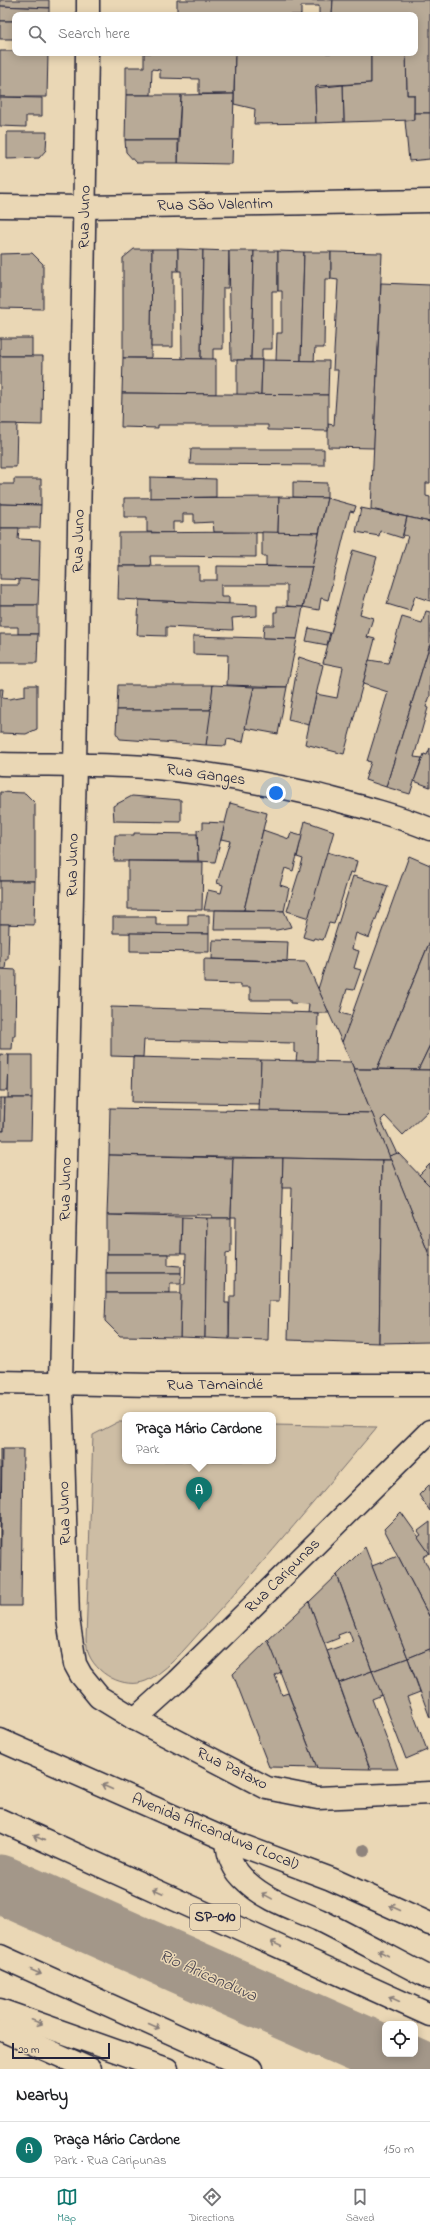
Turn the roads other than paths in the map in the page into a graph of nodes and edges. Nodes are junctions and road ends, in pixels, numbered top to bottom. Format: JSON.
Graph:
{"nodes":[{"id":1,"x":88,"y":0,"type":"edge"},
{"id":2,"x":88,"y":12,"type":"edge"},
{"id":3,"x":87,"y":56,"type":"edge"},
{"id":4,"x":430,"y":201,"type":"edge"},
{"id":5,"x":0,"y":206,"type":"edge"},
{"id":6,"x":85,"y":207,"type":"junction"},
{"id":7,"x":0,"y":764,"type":"edge"},
{"id":8,"x":76,"y":765,"type":"junction"},
{"id":9,"x":430,"y":829,"type":"edge"},
{"id":10,"x":0,"y":1382,"type":"edge"},
{"id":11,"x":61,"y":1382,"type":"junction"},
{"id":12,"x":430,"y":1385,"type":"edge"},
{"id":13,"x":430,"y":1432,"type":"edge"},
{"id":14,"x":81,"y":1675,"type":"joint"},
{"id":15,"x":135,"y":1719,"type":"junction"},
{"id":16,"x":0,"y":1740,"type":"edge"},
{"id":17,"x":430,"y":1793,"type":"edge"},
{"id":18,"x":0,"y":1820,"type":"edge"},
{"id":19,"x":227,"y":1840,"type":"junction"},
{"id":20,"x":430,"y":1924,"type":"edge"},
{"id":21,"x":0,"y":1956,"type":"edge"},
{"id":22,"x":430,"y":1978,"type":"edge"},
{"id":23,"x":0,"y":2010,"type":"edge"},
{"id":24,"x":430,"y":2014,"type":"edge"},
{"id":25,"x":0,"y":2029,"type":"edge"},
{"id":26,"x":90,"y":2069,"type":"edge"},
{"id":27,"x":167,"y":2069,"type":"edge"},
{"id":28,"x":251,"y":2069,"type":"edge"}],
"edges":[{"from":1,"to":2,"type":"main road"},
{"from":3,"to":6,"type":"main road","name":"Rua Juno"},
{"from":4,"to":6,"type":"main road","name":"Rua São Valentim"},
{"from":5,"to":6,"type":"main road","name":"Rua São Valentim"},
{"from":6,"to":8,"type":"main road","name":"Rua Juno"},
{"from":7,"to":8,"type":"main road","name":"Rua Ganges"},
{"from":8,"to":9,"type":"main road","name":"Rua Ganges"},
{"from":8,"to":11,"type":"main road","name":"Rua Juno"},
{"from":10,"to":11,"type":"main road","name":"Rua Tamaindé"},
{"from":11,"to":12,"type":"main road","name":"Rua Tamaindé"},
{"from":11,"to":14,"type":"main road","name":"Rua Juno"},
{"from":13,"to":15,"type":"main road","name":"Rua Caripunas"},
{"from":14,"to":15,"type":"main road","name":"Rua Pataxo"},
{"from":15,"to":17,"type":"main road","name":"Rua Pataxo"},
{"from":19,"to":16,"type":"main road","name":"Avenida Aricanduva (Local)","one_way":true},
{"from":24,"to":18,"type":"main road","number":"SP-010","one_way":true},
{"from":20,"to":19,"type":"main road","name":"Avenida Aricanduva (Local)","one_way":true},
{"from":22,"to":19,"type":"main road","one_way":true},
{"from":21,"to":28,"type":"main road","one_way":true},
{"from":23,"to":27,"type":"main road","one_way":true},
{"from":25,"to":26,"type":"main road"}]}
